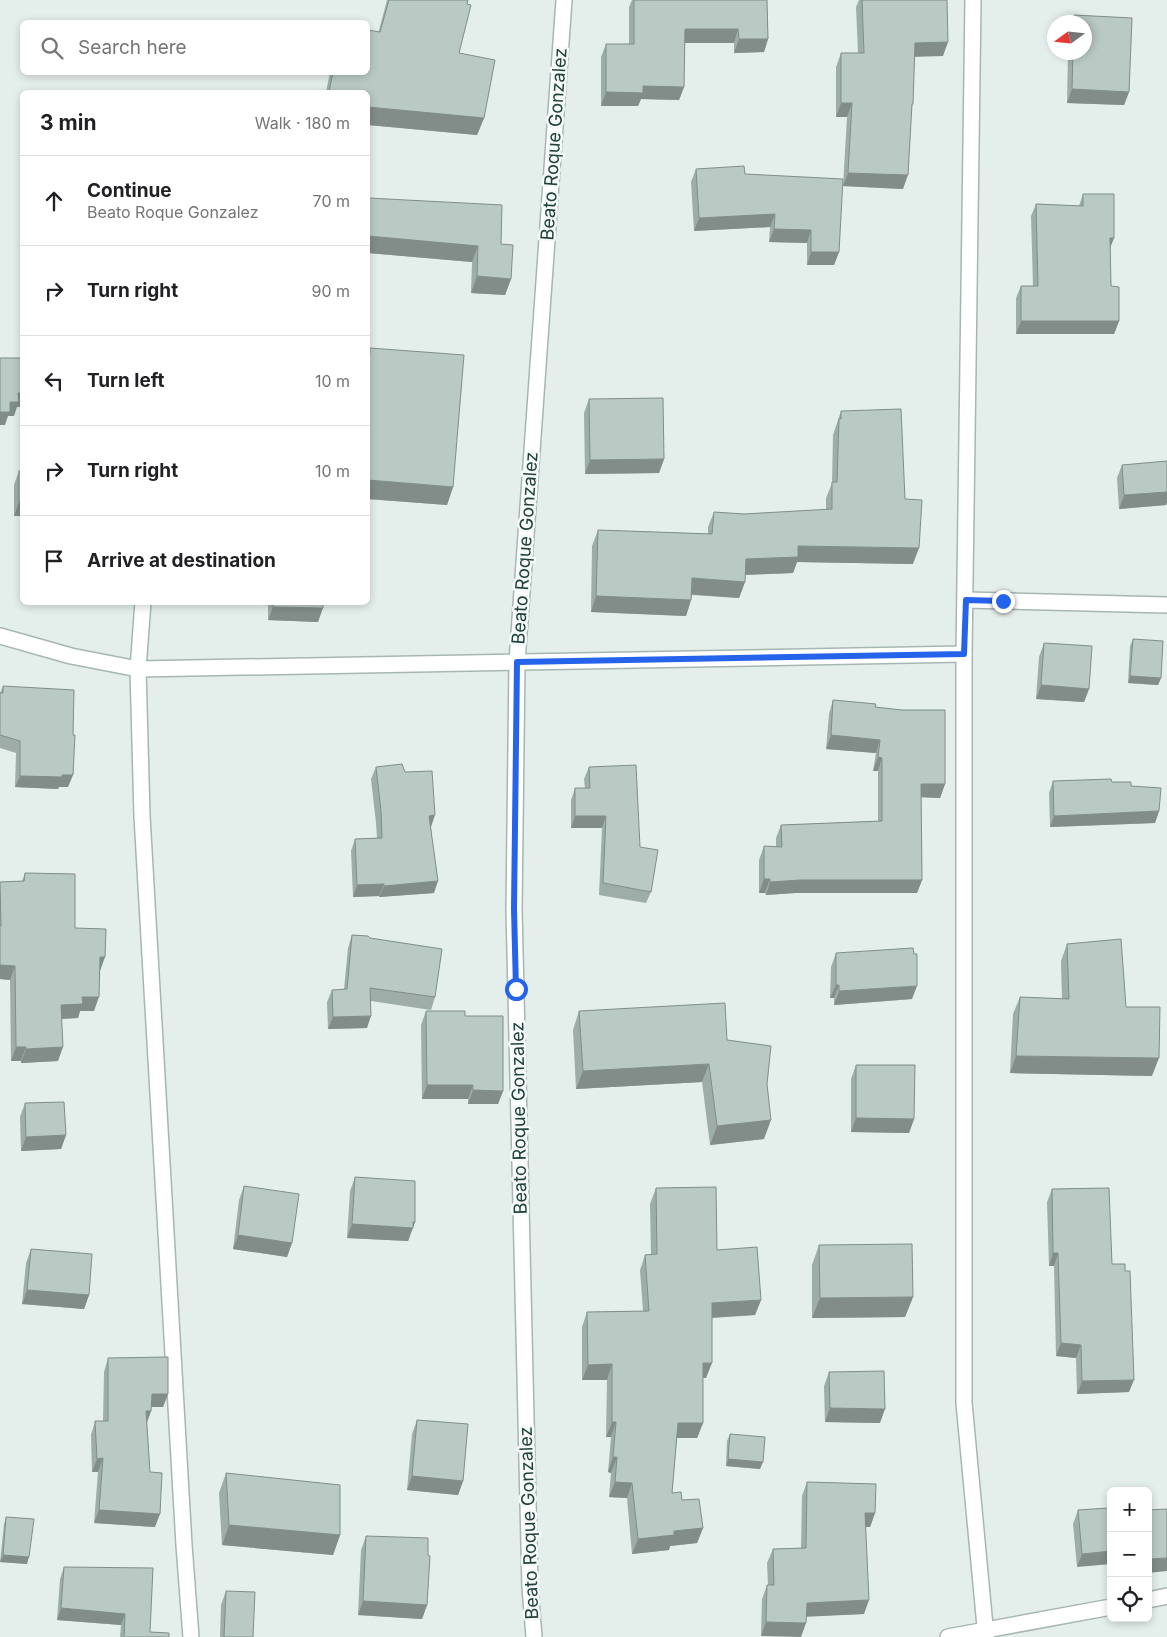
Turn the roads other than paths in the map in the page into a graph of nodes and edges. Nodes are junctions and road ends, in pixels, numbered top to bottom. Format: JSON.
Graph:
{"nodes":[{"id":1,"x":564,"y":0,"type":"edge"},
{"id":2,"x":973,"y":0,"type":"edge"},
{"id":3,"x":966,"y":600,"type":"junction"},
{"id":4,"x":143,"y":605,"type":"edge"},
{"id":5,"x":1167,"y":605,"type":"edge"},
{"id":6,"x":0,"y":636,"type":"edge"},
{"id":7,"x":964,"y":654,"type":"junction"},
{"id":8,"x":517,"y":662,"type":"junction"},
{"id":9,"x":138,"y":669,"type":"junction"},
{"id":10,"x":1167,"y":1596,"type":"edge"},
{"id":11,"x":1152,"y":1599,"type":"edge"},
{"id":12,"x":1107,"y":1608,"type":"edge"},
{"id":13,"x":986,"y":1634,"type":"edge"},
{"id":14,"x":191,"y":1637,"type":"edge"},
{"id":15,"x":534,"y":1637,"type":"edge"},
{"id":16,"x":948,"y":1637,"type":"edge"}],
"edges":[{"from":1,"to":8,"type":"street","name":"Beato Roque Gonzalez"},
{"from":2,"to":3,"type":"street"},
{"from":3,"to":5,"type":"street"},
{"from":3,"to":7,"type":"street"},
{"from":4,"to":9,"type":"street"},
{"from":6,"to":9,"type":"street"},
{"from":7,"to":8,"type":"street"},
{"from":7,"to":13,"type":"street"},
{"from":8,"to":9,"type":"street"},
{"from":8,"to":15,"type":"street","name":"Beato Roque Gonzalez"},
{"from":9,"to":14,"type":"street"},
{"from":10,"to":11,"type":"street"},
{"from":12,"to":13,"type":"street"},
{"from":13,"to":16,"type":"street"}]}
